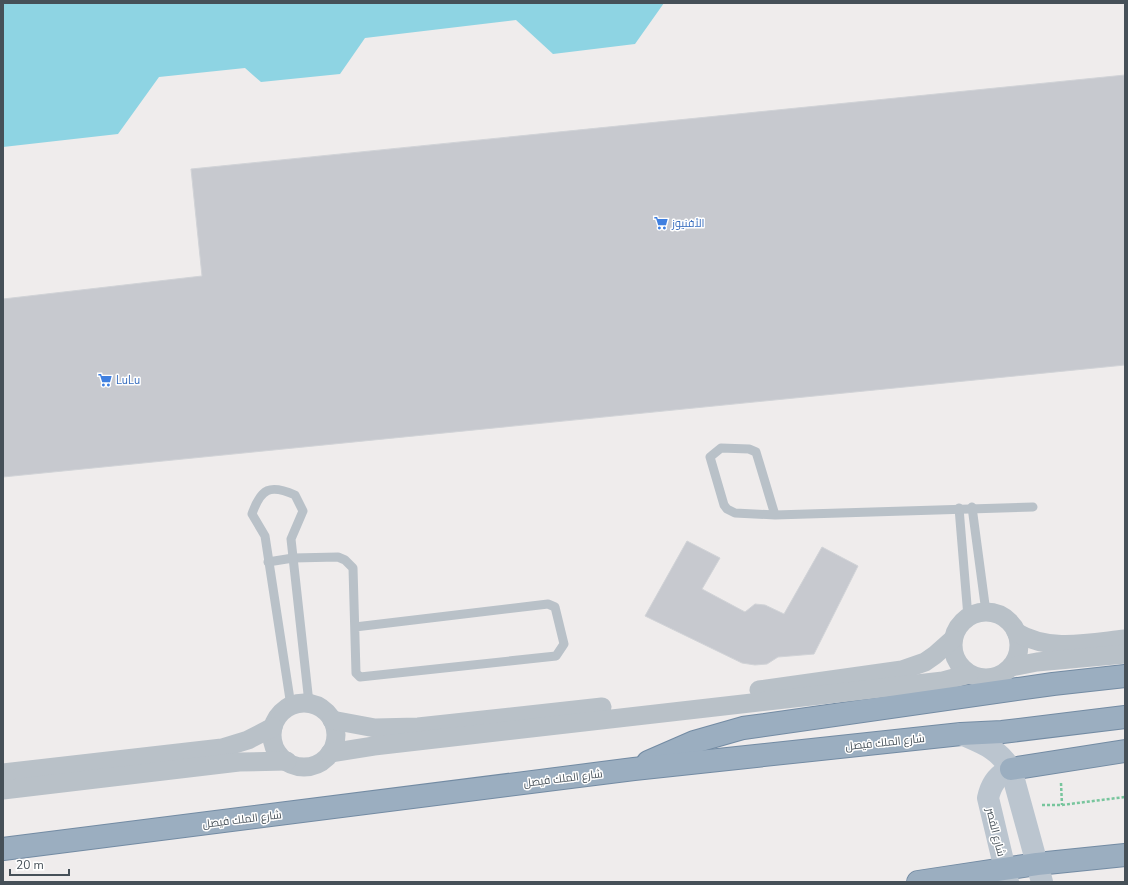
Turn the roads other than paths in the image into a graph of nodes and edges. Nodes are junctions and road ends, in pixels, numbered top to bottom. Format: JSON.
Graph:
{"nodes":[{"id":1,"x":972,"y":507,"type":"junction"},
{"id":2,"x":1033,"y":507,"type":"dead end"},
{"id":3,"x":959,"y":508,"type":"junction"},
{"id":4,"x":775,"y":515,"type":"junction"},
{"id":5,"x":293,"y":558,"type":"junction"},
{"id":6,"x":268,"y":562,"type":"junction"},
{"id":7,"x":977,"y":615,"type":"junction"},
{"id":8,"x":355,"y":627,"type":"junction"},
{"id":9,"x":1016,"y":632,"type":"junction"},
{"id":10,"x":953,"y":639,"type":"junction"},
{"id":11,"x":1125,"y":639,"type":"edge"},
{"id":12,"x":1125,"y":654,"type":"edge"},
{"id":13,"x":1011,"y":667,"type":"junction"},
{"id":14,"x":969,"y":674,"type":"junction"},
{"id":15,"x":1125,"y":676,"type":"edge"},
{"id":16,"x":309,"y":703,"type":"junction"},
{"id":17,"x":291,"y":706,"type":"junction"},
{"id":18,"x":1125,"y":717,"type":"edge"},
{"id":19,"x":332,"y":720,"type":"junction"},
{"id":20,"x":273,"y":727,"type":"junction"},
{"id":21,"x":961,"y":734,"type":"junction"},
{"id":22,"x":1125,"y":750,"type":"edge"},
{"id":23,"x":330,"y":753,"type":"junction"},
{"id":24,"x":287,"y":761,"type":"junction"},
{"id":25,"x":634,"y":769,"type":"junction"},
{"id":26,"x":1012,"y":769,"type":"junction"},
{"id":27,"x":3,"y":773,"type":"edge"},
{"id":28,"x":3,"y":790,"type":"edge"},
{"id":29,"x":3,"y":849,"type":"edge"},
{"id":30,"x":1125,"y":855,"type":"edge"},
{"id":31,"x":1040,"y":873,"type":"edge"},
{"id":32,"x":1007,"y":875,"type":"edge"},
{"id":33,"x":918,"y":882,"type":"edge"}],
"edges":[{"from":1,"to":2,"type":"lane"},
{"from":1,"to":3,"type":"lane"},
{"from":1,"to":7,"type":"lane"},
{"from":3,"to":4,"type":"lane"},
{"from":3,"to":7,"type":"lane"},
{"from":4,"to":4,"type":"lane"},
{"from":5,"to":6,"type":"lane"},
{"from":5,"to":6,"type":"lane"},
{"from":5,"to":8,"type":"lane"},
{"from":5,"to":16,"type":"lane"},
{"from":6,"to":17,"type":"lane"},
{"from":7,"to":9,"type":"street"},
{"from":7,"to":10,"type":"street"},
{"from":8,"to":8,"type":"lane"},
{"from":9,"to":11,"type":"street"},
{"from":9,"to":13,"type":"street"},
{"from":10,"to":14,"type":"street"},
{"from":10,"to":19,"type":"street"},
{"from":12,"to":13,"type":"street"},
{"from":13,"to":14,"type":"street"},
{"from":14,"to":23,"type":"street"},
{"from":15,"to":25,"type":"highway"},
{"from":16,"to":17,"type":"street"},
{"from":16,"to":19,"type":"street"},
{"from":17,"to":20,"type":"street"},
{"from":18,"to":21,"type":"highway","name":"شارع الملك فيصل"},
{"from":19,"to":23,"type":"street"},
{"from":20,"to":24,"type":"street"},
{"from":20,"to":27,"type":"street"},
{"from":21,"to":25,"type":"highway","name":"شارع الملك فيصل"},
{"from":21,"to":26,"type":"main road"},
{"from":22,"to":26,"type":"highway"},
{"from":23,"to":24,"type":"street"},
{"from":24,"to":28,"type":"street"},
{"from":25,"to":29,"type":"highway","name":"شارع الملك فيصل"},
{"from":26,"to":31,"type":"main road"},
{"from":26,"to":32,"type":"main road","name":"شارع القصر"},
{"from":30,"to":31,"type":"highway"},
{"from":31,"to":32,"type":"highway"},
{"from":32,"to":33,"type":"highway"}]}
